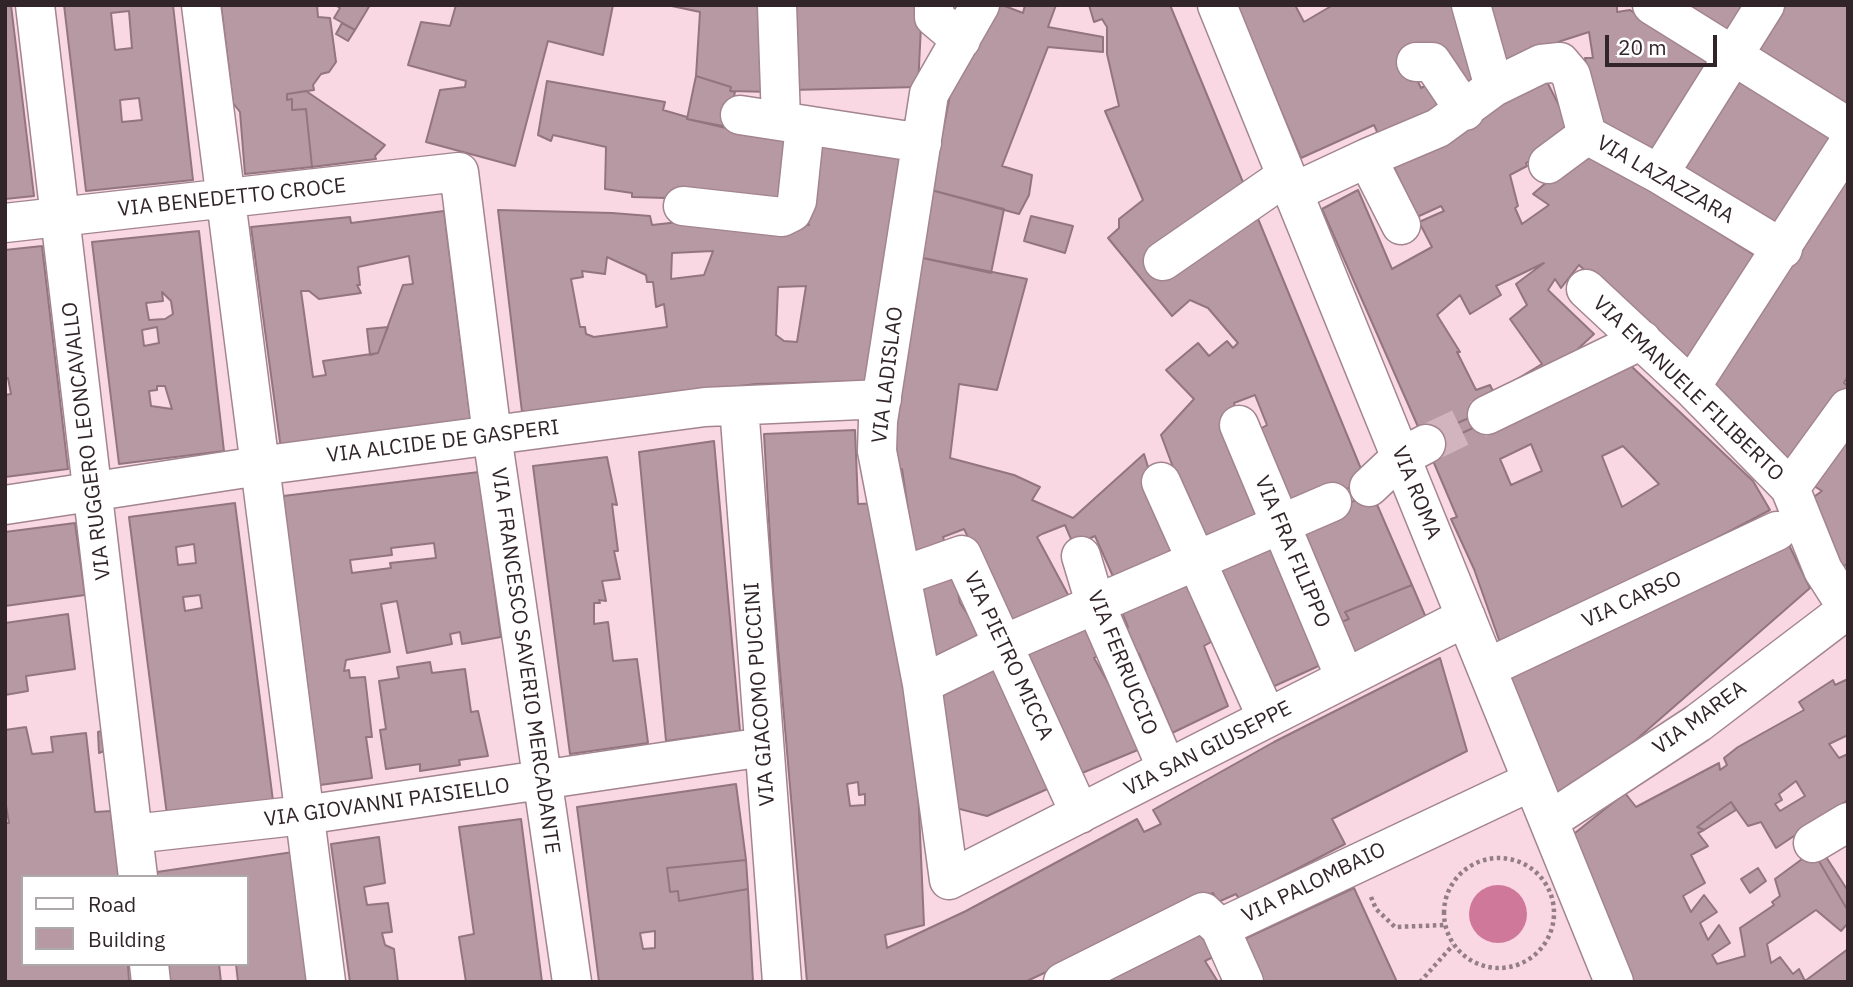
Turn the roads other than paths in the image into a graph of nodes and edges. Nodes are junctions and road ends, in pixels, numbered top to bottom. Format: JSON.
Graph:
{"nodes":[{"id":1,"x":35,"y":5,"type":"edge"},
{"id":2,"x":201,"y":5,"type":"edge"},
{"id":3,"x":777,"y":5,"type":"edge"},
{"id":4,"x":934,"y":5,"type":"edge"},
{"id":5,"x":979,"y":5,"type":"edge"},
{"id":6,"x":1217,"y":5,"type":"edge"},
{"id":7,"x":1471,"y":5,"type":"edge"},
{"id":8,"x":1652,"y":5,"type":"edge"},
{"id":9,"x":1765,"y":5,"type":"edge"},
{"id":10,"x":961,"y":40,"type":"junction"},
{"id":11,"x":1732,"y":55,"type":"junction"},
{"id":12,"x":1416,"y":62,"type":"dead end"},
{"id":13,"x":1494,"y":87,"type":"junction"},
{"id":14,"x":1465,"y":111,"type":"junction"},
{"id":15,"x":740,"y":115,"type":"dead end"},
{"id":16,"x":793,"y":123,"type":"junction"},
{"id":17,"x":1848,"y":127,"type":"edge"},
{"id":18,"x":1587,"y":135,"type":"junction"},
{"id":19,"x":922,"y":144,"type":"junction"},
{"id":20,"x":1848,"y":144,"type":"edge"},
{"id":21,"x":1367,"y":158,"type":"junction"},
{"id":22,"x":1548,"y":164,"type":"dead end"},
{"id":23,"x":460,"y":172,"type":"joint"},
{"id":24,"x":1659,"y":174,"type":"junction"},
{"id":25,"x":1290,"y":184,"type":"junction"},
{"id":26,"x":225,"y":200,"type":"junction"},
{"id":27,"x":683,"y":206,"type":"dead end"},
{"id":28,"x":60,"y":216,"type":"junction"},
{"id":29,"x":5,"y":222,"type":"edge"},
{"id":30,"x":1401,"y":225,"type":"dead end"},
{"id":31,"x":1783,"y":249,"type":"junction"},
{"id":32,"x":1163,"y":261,"type":"dead end"},
{"id":33,"x":1586,"y":289,"type":"dead end"},
{"id":34,"x":1642,"y":340,"type":"junction"},
{"id":35,"x":1691,"y":387,"type":"junction"},
{"id":36,"x":882,"y":399,"type":"junction"},
{"id":37,"x":739,"y":406,"type":"junction"},
{"id":38,"x":1848,"y":408,"type":"edge"},
{"id":39,"x":1487,"y":415,"type":"tunnel mouth"},
{"id":40,"x":1239,"y":425,"type":"dead end"},
{"id":41,"x":492,"y":435,"type":"junction"},
{"id":42,"x":1413,"y":450,"type":"junction"},
{"id":43,"x":260,"y":466,"type":"junction"},
{"id":44,"x":1161,"y":482,"type":"dead end"},
{"id":45,"x":1369,"y":487,"type":"dead end"},
{"id":46,"x":1790,"y":488,"type":"junction"},
{"id":47,"x":93,"y":493,"type":"junction"},
{"id":48,"x":1332,"y":502,"type":"dead end"},
{"id":49,"x":5,"y":505,"type":"edge"},
{"id":50,"x":1279,"y":524,"type":"junction"},
{"id":51,"x":1777,"y":531,"type":"dead end"},
{"id":52,"x":1081,"y":556,"type":"dead end"},
{"id":53,"x":1195,"y":562,"type":"junction"},
{"id":54,"x":902,"y":576,"type":"junction"},
{"id":55,"x":1845,"y":596,"type":"edge"},
{"id":56,"x":1096,"y":606,"type":"junction"},
{"id":57,"x":1466,"y":617,"type":"junction"},
{"id":58,"x":1004,"y":644,"type":"junction"},
{"id":59,"x":1487,"y":668,"type":"junction"},
{"id":60,"x":1345,"y":678,"type":"junction"},
{"id":61,"x":922,"y":684,"type":"junction"},
{"id":62,"x":1266,"y":718,"type":"junction"},
{"id":63,"x":764,"y":747,"type":"junction"},
{"id":64,"x":1167,"y":769,"type":"junction"},
{"id":65,"x":543,"y":781,"type":"junction"},
{"id":66,"x":1532,"y":781,"type":"junction"},
{"id":67,"x":1080,"y":814,"type":"junction"},
{"id":68,"x":304,"y":816,"type":"junction"},
{"id":69,"x":1549,"y":821,"type":"junction"},
{"id":70,"x":133,"y":834,"type":"junction"},
{"id":71,"x":138,"y":875,"type":"edge"},
{"id":72,"x":949,"y":880,"type":"joint"},
{"id":73,"x":1220,"y":928,"type":"junction"},
{"id":74,"x":1087,"y":977,"type":"edge"},
{"id":75,"x":326,"y":982,"type":"edge"},
{"id":76,"x":572,"y":982,"type":"edge"},
{"id":77,"x":782,"y":982,"type":"edge"},
{"id":78,"x":1244,"y":982,"type":"edge"},
{"id":79,"x":1614,"y":982,"type":"edge"}],
"edges":[{"from":1,"to":28,"type":"street","name":"VIA RUGGERO LEONCAVALLO"},
{"from":2,"to":26,"type":"street"},
{"from":3,"to":16,"type":"street"},
{"from":4,"to":10,"type":"street"},
{"from":5,"to":10,"type":"street","name":"VIA LADISLAO"},
{"from":6,"to":25,"type":"street","name":"VIA ROMA"},
{"from":7,"to":13,"type":"street"},
{"from":8,"to":11,"type":"street"},
{"from":9,"to":11,"type":"street"},
{"from":10,"to":19,"type":"street","name":"VIA LADISLAO"},
{"from":11,"to":17,"type":"street"},
{"from":11,"to":24,"type":"street"},
{"from":12,"to":14,"type":"street"},
{"from":13,"to":14,"type":"street","name":"VIA LAZAZZARA"},
{"from":13,"to":18,"type":"street","name":"VIA LAZAZZARA"},
{"from":14,"to":21,"type":"street","name":"VIA LAZAZZARA"},
{"from":15,"to":16,"type":"street"},
{"from":16,"to":19,"type":"street"},
{"from":16,"to":27,"type":"street"},
{"from":18,"to":22,"type":"street"},
{"from":18,"to":24,"type":"street","name":"VIA LAZAZZARA"},
{"from":19,"to":36,"type":"street","name":"VIA LADISLAO"},
{"from":20,"to":31,"type":"street"},
{"from":21,"to":25,"type":"street","name":"VIA LAZAZZARA"},
{"from":21,"to":30,"type":"street"},
{"from":23,"to":26,"type":"street","name":"VIA BENEDETTO CROCE"},
{"from":23,"to":41,"type":"street","name":"VIA FRANCESCO SAVERIO MERCADANTE"},
{"from":24,"to":31,"type":"street","name":"VIA LAZAZZARA"},
{"from":25,"to":32,"type":"street","name":"VIA LAZAZZARA"},
{"from":25,"to":42,"type":"street","name":"VIA ROMA"},
{"from":26,"to":28,"type":"street","name":"VIA BENEDETTO CROCE"},
{"from":26,"to":43,"type":"street"},
{"from":28,"to":29,"type":"street","name":"VIA BENEDETTO CROCE"},
{"from":28,"to":47,"type":"street","name":"VIA RUGGERO LEONCAVALLO"},
{"from":31,"to":35,"type":"street"},
{"from":33,"to":34,"type":"street","name":"VIA EMANUELE FILIBERTO"},
{"from":34,"to":35,"type":"street","name":"VIA EMANUELE FILIBERTO"},
{"from":34,"to":39,"type":"street"},
{"from":35,"to":46,"type":"street","name":"VIA EMANUELE FILIBERTO"},
{"from":36,"to":37,"type":"street","name":"VIA ALCIDE DE GASPERI"},
{"from":36,"to":54,"type":"street","name":"VIA LADISLAO"},
{"from":37,"to":41,"type":"street","name":"VIA ALCIDE DE GASPERI"},
{"from":37,"to":63,"type":"street","name":"VIA GIACOMO PUCCINI"},
{"from":38,"to":46,"type":"street"},
{"from":40,"to":50,"type":"street","name":"VIA FRA FILIPPO"},
{"from":41,"to":43,"type":"street","name":"VIA ALCIDE DE GASPERI"},
{"from":41,"to":65,"type":"street","name":"VIA FRANCESCO SAVERIO MERCADANTE"},
{"from":42,"to":45,"type":"street"},
{"from":42,"to":57,"type":"street","name":"VIA ROMA"},
{"from":43,"to":47,"type":"street","name":"VIA ALCIDE DE GASPERI"},
{"from":43,"to":68,"type":"street"},
{"from":44,"to":53,"type":"street"},
{"from":46,"to":55,"type":"street"},
{"from":47,"to":49,"type":"street","name":"VIA ALCIDE DE GASPERI"},
{"from":47,"to":70,"type":"street","name":"VIA RUGGERO LEONCAVALLO"},
{"from":48,"to":50,"type":"street"},
{"from":50,"to":53,"type":"street"},
{"from":50,"to":60,"type":"street","name":"VIA FRA FILIPPO"},
{"from":51,"to":59,"type":"street","name":"VIA CARSO"},
{"from":52,"to":56,"type":"street","name":"VIA FERRUCCIO"},
{"from":53,"to":56,"type":"street"},
{"from":53,"to":62,"type":"street"},
{"from":54,"to":58,"type":"street","name":"VIA PIETRO MICCA"},
{"from":54,"to":61,"type":"street","name":"VIA LADISLAO"},
{"from":55,"to":69,"type":"street","name":"VIA MAREA"},
{"from":56,"to":58,"type":"street"},
{"from":56,"to":64,"type":"street","name":"VIA FERRUCCIO"},
{"from":57,"to":59,"type":"street","name":"VIA ROMA"},
{"from":57,"to":60,"type":"street","name":"VIA SAN GIUSEPPE"},
{"from":58,"to":61,"type":"street"},
{"from":58,"to":67,"type":"street","name":"VIA PIETRO MICCA"},
{"from":59,"to":66,"type":"street","name":"VIA ROMA"},
{"from":60,"to":62,"type":"street","name":"VIA SAN GIUSEPPE"},
{"from":61,"to":72,"type":"street","name":"VIA LADISLAO"},
{"from":62,"to":64,"type":"street","name":"VIA SAN GIUSEPPE"},
{"from":63,"to":65,"type":"street","name":"VIA GIOVANNI PAISIELLO"},
{"from":63,"to":77,"type":"street","name":"VIA GIACOMO PUCCINI"},
{"from":64,"to":67,"type":"street","name":"VIA SAN GIUSEPPE"},
{"from":65,"to":68,"type":"street","name":"VIA GIOVANNI PAISIELLO"},
{"from":65,"to":76,"type":"street","name":"VIA FRANCESCO SAVERIO MERCADANTE"},
{"from":66,"to":69,"type":"street","name":"VIA ROMA"},
{"from":66,"to":73,"type":"street","name":"VIA PALOMBAIO"},
{"from":67,"to":72,"type":"street","name":"VIA SAN GIUSEPPE"},
{"from":68,"to":70,"type":"street","name":"VIA GIOVANNI PAISIELLO"},
{"from":68,"to":75,"type":"street"},
{"from":69,"to":79,"type":"street","name":"VIA ROMA"},
{"from":70,"to":71,"type":"street","name":"VIA RUGGERO LEONCAVALLO"},
{"from":73,"to":74,"type":"street","name":"VIA PALOMBAIO"},
{"from":73,"to":78,"type":"street"}]}
